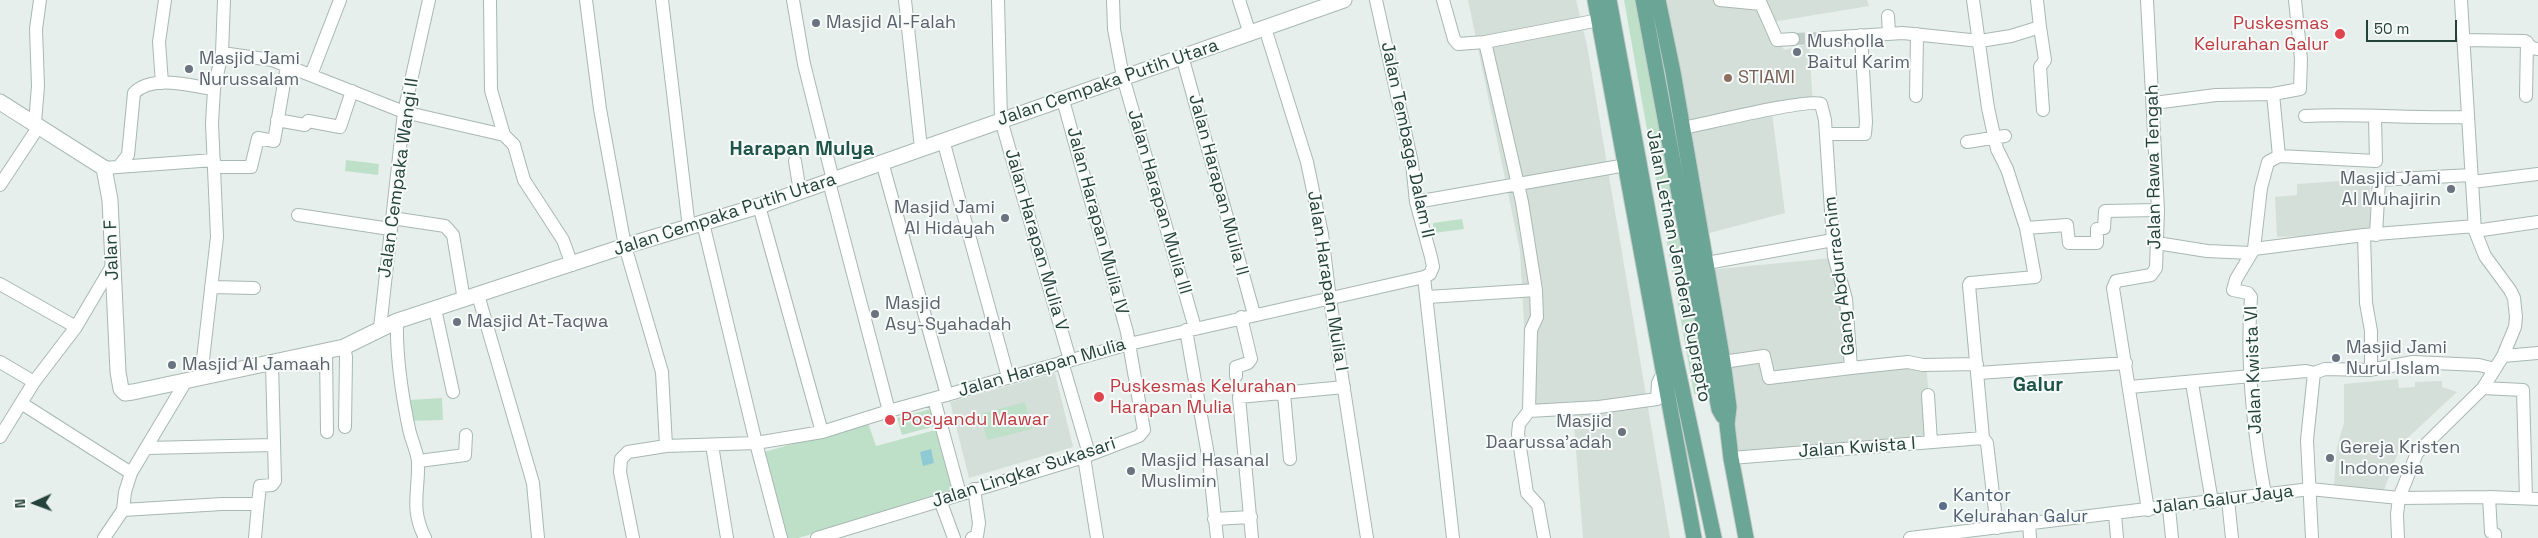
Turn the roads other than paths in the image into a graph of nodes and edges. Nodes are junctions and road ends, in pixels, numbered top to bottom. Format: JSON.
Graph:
{"nodes":[{"id":1,"x":40,"y":0,"type":"edge"},
{"id":2,"x":165,"y":0,"type":"edge"},
{"id":3,"x":224,"y":0,"type":"edge"},
{"id":4,"x":429,"y":0,"type":"edge"},
{"id":5,"x":490,"y":0,"type":"edge"},
{"id":6,"x":586,"y":0,"type":"edge"},
{"id":7,"x":662,"y":0,"type":"edge"},
{"id":8,"x":793,"y":0,"type":"edge"},
{"id":9,"x":905,"y":0,"type":"edge"},
{"id":10,"x":998,"y":0,"type":"edge"},
{"id":11,"x":1113,"y":0,"type":"edge"},
{"id":12,"x":1239,"y":0,"type":"edge"},
{"id":13,"x":1376,"y":0,"type":"edge"},
{"id":14,"x":1443,"y":0,"type":"edge"},
{"id":15,"x":1595,"y":0,"type":"edge"},
{"id":16,"x":1610,"y":0,"type":"edge"},
{"id":17,"x":1643,"y":0,"type":"edge"},
{"id":18,"x":1658,"y":0,"type":"edge"},
{"id":19,"x":1720,"y":0,"type":"edge"},
{"id":20,"x":1974,"y":0,"type":"edge"},
{"id":21,"x":2036,"y":0,"type":"edge"},
{"id":22,"x":2147,"y":0,"type":"edge"},
{"id":23,"x":2295,"y":0,"type":"edge"},
{"id":24,"x":2461,"y":0,"type":"edge"},
{"id":25,"x":1339,"y":1,"type":"edge"},
{"id":26,"x":1760,"y":2,"type":"edge"},
{"id":27,"x":339,"y":4,"type":"edge"},
{"id":28,"x":1888,"y":16,"type":"dead end"},
{"id":29,"x":1599,"y":20,"type":"junction"},
{"id":30,"x":2040,"y":27,"type":"junction"},
{"id":31,"x":1265,"y":28,"type":"junction"},
{"id":32,"x":1250,"y":34,"type":"junction"},
{"id":33,"x":1889,"y":34,"type":"junction"},
{"id":34,"x":1917,"y":34,"type":"junction"},
{"id":35,"x":1862,"y":36,"type":"junction"},
{"id":36,"x":1823,"y":38,"type":"tunnel mouth"},
{"id":37,"x":1793,"y":40,"type":"tunnel mouth"},
{"id":38,"x":2464,"y":40,"type":"junction"},
{"id":39,"x":1980,"y":41,"type":"junction"},
{"id":40,"x":1485,"y":42,"type":"junction"},
{"id":41,"x":2533,"y":46,"type":"edge"},
{"id":42,"x":222,"y":53,"type":"junction"},
{"id":43,"x":1182,"y":56,"type":"junction"},
{"id":44,"x":287,"y":66,"type":"junction"},
{"id":45,"x":312,"y":75,"type":"junction"},
{"id":46,"x":1123,"y":77,"type":"junction"},
{"id":47,"x":162,"y":83,"type":"junction"},
{"id":48,"x":214,"y":89,"type":"junction"},
{"id":49,"x":352,"y":91,"type":"junction"},
{"id":50,"x":2273,"y":94,"type":"junction"},
{"id":51,"x":1916,"y":96,"type":"dead end"},
{"id":52,"x":2526,"y":96,"type":"dead end"},
{"id":53,"x":1063,"y":100,"type":"junction"},
{"id":54,"x":0,"y":102,"type":"edge"},
{"id":55,"x":2154,"y":103,"type":"junction"},
{"id":56,"x":2043,"y":110,"type":"dead end"},
{"id":57,"x":404,"y":112,"type":"junction"},
{"id":58,"x":2305,"y":116,"type":"dead end"},
{"id":59,"x":2375,"y":117,"type":"junction"},
{"id":60,"x":2468,"y":117,"type":"junction"},
{"id":61,"x":277,"y":120,"type":"junction"},
{"id":62,"x":1001,"y":120,"type":"junction"},
{"id":63,"x":37,"y":124,"type":"junction"},
{"id":64,"x":1683,"y":128,"type":"junction"},
{"id":65,"x":1826,"y":134,"type":"junction"},
{"id":66,"x":504,"y":135,"type":"junction"},
{"id":67,"x":2000,"y":136,"type":"junction"},
{"id":68,"x":943,"y":140,"type":"junction"},
{"id":69,"x":1967,"y":142,"type":"dead end"},
{"id":70,"x":921,"y":148,"type":"junction"},
{"id":71,"x":2279,"y":156,"type":"junction"},
{"id":72,"x":795,"y":160,"type":"dead end"},
{"id":73,"x":882,"y":162,"type":"junction"},
{"id":74,"x":214,"y":164,"type":"junction"},
{"id":75,"x":1626,"y":164,"type":"junction"},
{"id":76,"x":120,"y":165,"type":"junction"},
{"id":77,"x":104,"y":168,"type":"junction"},
{"id":78,"x":2538,"y":174,"type":"edge"},
{"id":79,"x":2471,"y":178,"type":"junction"},
{"id":80,"x":831,"y":181,"type":"junction"},
{"id":81,"x":1518,"y":185,"type":"junction"},
{"id":82,"x":0,"y":186,"type":"edge"},
{"id":83,"x":800,"y":192,"type":"junction"},
{"id":84,"x":1416,"y":202,"type":"junction"},
{"id":85,"x":759,"y":206,"type":"junction"},
{"id":86,"x":2158,"y":210,"type":"junction"},
{"id":87,"x":298,"y":215,"type":"dead end"},
{"id":88,"x":2538,"y":222,"type":"edge"},
{"id":89,"x":391,"y":224,"type":"junction"},
{"id":90,"x":696,"y":225,"type":"junction"},
{"id":91,"x":2026,"y":228,"type":"junction"},
{"id":92,"x":2475,"y":229,"type":"junction"},
{"id":93,"x":2370,"y":235,"type":"junction"},
{"id":94,"x":1833,"y":240,"type":"junction"},
{"id":95,"x":2157,"y":243,"type":"junction"},
{"id":96,"x":625,"y":246,"type":"junction"},
{"id":97,"x":2252,"y":251,"type":"junction"},
{"id":98,"x":1707,"y":263,"type":"junction"},
{"id":99,"x":572,"y":265,"type":"junction"},
{"id":100,"x":112,"y":266,"type":"junction"},
{"id":101,"x":1424,"y":277,"type":"junction"},
{"id":102,"x":0,"y":284,"type":"edge"},
{"id":103,"x":211,"y":287,"type":"junction"},
{"id":104,"x":254,"y":288,"type":"dead end"},
{"id":105,"x":1536,"y":290,"type":"junction"},
{"id":106,"x":471,"y":297,"type":"junction"},
{"id":107,"x":1428,"y":297,"type":"junction"},
{"id":108,"x":1330,"y":299,"type":"junction"},
{"id":109,"x":434,"y":309,"type":"junction"},
{"id":110,"x":1247,"y":316,"type":"junction"},
{"id":111,"x":397,"y":321,"type":"junction"},
{"id":112,"x":76,"y":327,"type":"junction"},
{"id":113,"x":380,"y":328,"type":"junction"},
{"id":114,"x":1191,"y":329,"type":"junction"},
{"id":115,"x":1129,"y":344,"type":"junction"},
{"id":116,"x":344,"y":347,"type":"junction"},
{"id":117,"x":326,"y":350,"type":"junction"},
{"id":118,"x":2538,"y":353,"type":"edge"},
{"id":119,"x":2504,"y":356,"type":"junction"},
{"id":120,"x":1066,"y":361,"type":"junction"},
{"id":121,"x":0,"y":362,"type":"edge"},
{"id":122,"x":1723,"y":362,"type":"junction"},
{"id":123,"x":272,"y":363,"type":"junction"},
{"id":124,"x":2126,"y":363,"type":"junction"},
{"id":125,"x":1851,"y":368,"type":"junction"},
{"id":126,"x":1977,"y":369,"type":"junction"},
{"id":127,"x":2495,"y":369,"type":"junction"},
{"id":128,"x":2369,"y":370,"type":"junction"},
{"id":129,"x":1663,"y":373,"type":"junction"},
{"id":130,"x":2314,"y":373,"type":"junction"},
{"id":131,"x":1236,"y":376,"type":"dead end"},
{"id":132,"x":2251,"y":376,"type":"junction"},
{"id":133,"x":201,"y":377,"type":"junction"},
{"id":134,"x":1008,"y":378,"type":"junction"},
{"id":135,"x":186,"y":381,"type":"junction"},
{"id":136,"x":34,"y":382,"type":"junction"},
{"id":137,"x":2192,"y":383,"type":"junction"},
{"id":138,"x":1344,"y":387,"type":"junction"},
{"id":139,"x":2130,"y":387,"type":"junction"},
{"id":140,"x":2482,"y":388,"type":"junction"},
{"id":141,"x":452,"y":392,"type":"dead end"},
{"id":142,"x":1284,"y":394,"type":"junction"},
{"id":143,"x":1928,"y":395,"type":"dead end"},
{"id":144,"x":941,"y":397,"type":"junction"},
{"id":145,"x":21,"y":403,"type":"junction"},
{"id":146,"x":889,"y":411,"type":"junction"},
{"id":147,"x":1529,"y":411,"type":"junction"},
{"id":148,"x":1727,"y":424,"type":"junction"},
{"id":149,"x":345,"y":427,"type":"dead end"},
{"id":150,"x":327,"y":432,"type":"dead end"},
{"id":151,"x":822,"y":432,"type":"junction"},
{"id":152,"x":466,"y":435,"type":"dead end"},
{"id":153,"x":0,"y":437,"type":"edge"},
{"id":154,"x":1983,"y":438,"type":"junction"},
{"id":155,"x":1931,"y":442,"type":"junction"},
{"id":156,"x":756,"y":443,"type":"junction"},
{"id":157,"x":274,"y":445,"type":"junction"},
{"id":158,"x":712,"y":445,"type":"junction"},
{"id":159,"x":666,"y":446,"type":"junction"},
{"id":160,"x":147,"y":448,"type":"junction"},
{"id":161,"x":1086,"y":456,"type":"junction"},
{"id":162,"x":1731,"y":458,"type":"junction"},
{"id":163,"x":1290,"y":459,"type":"dead end"},
{"id":164,"x":418,"y":461,"type":"junction"},
{"id":165,"x":131,"y":473,"type":"junction"},
{"id":166,"x":974,"y":489,"type":"junction"},
{"id":167,"x":2310,"y":489,"type":"junction"},
{"id":168,"x":960,"y":494,"type":"junction"},
{"id":169,"x":2265,"y":494,"type":"junction"},
{"id":170,"x":2489,"y":496,"type":"junction"},
{"id":171,"x":2399,"y":498,"type":"junction"},
{"id":172,"x":2532,"y":498,"type":"edge"},
{"id":173,"x":940,"y":500,"type":"junction"},
{"id":174,"x":2228,"y":500,"type":"junction"},
{"id":175,"x":2212,"y":502,"type":"junction"},
{"id":176,"x":258,"y":504,"type":"junction"},
{"id":177,"x":2168,"y":508,"type":"junction"},
{"id":178,"x":123,"y":510,"type":"junction"},
{"id":179,"x":2148,"y":510,"type":"junction"},
{"id":180,"x":2115,"y":514,"type":"junction"},
{"id":181,"x":1251,"y":517,"type":"junction"},
{"id":182,"x":1214,"y":519,"type":"junction"},
{"id":183,"x":2029,"y":523,"type":"junction"},
{"id":184,"x":1997,"y":528,"type":"junction"},
{"id":185,"x":1964,"y":535,"type":"edge"},
{"id":186,"x":1924,"y":537,"type":"edge"},
{"id":187,"x":104,"y":538,"type":"edge"},
{"id":188,"x":255,"y":538,"type":"edge"},
{"id":189,"x":425,"y":538,"type":"edge"},
{"id":190,"x":538,"y":538,"type":"edge"},
{"id":191,"x":633,"y":538,"type":"edge"},
{"id":192,"x":727,"y":538,"type":"edge"},
{"id":193,"x":781,"y":538,"type":"edge"},
{"id":194,"x":817,"y":538,"type":"edge"},
{"id":195,"x":954,"y":538,"type":"edge"},
{"id":196,"x":972,"y":538,"type":"edge"},
{"id":197,"x":1097,"y":538,"type":"edge"},
{"id":198,"x":1217,"y":538,"type":"edge"},
{"id":199,"x":1252,"y":538,"type":"edge"},
{"id":200,"x":1367,"y":538,"type":"edge"},
{"id":201,"x":1453,"y":538,"type":"edge"},
{"id":202,"x":1544,"y":538,"type":"edge"},
{"id":203,"x":1694,"y":538,"type":"edge"},
{"id":204,"x":1714,"y":538,"type":"edge"},
{"id":205,"x":1746,"y":538,"type":"edge"},
{"id":206,"x":1910,"y":538,"type":"edge"},
{"id":207,"x":2030,"y":538,"type":"edge"},
{"id":208,"x":2117,"y":538,"type":"edge"},
{"id":209,"x":2172,"y":538,"type":"edge"},
{"id":210,"x":2232,"y":538,"type":"edge"},
{"id":211,"x":2312,"y":538,"type":"edge"},
{"id":212,"x":2398,"y":538,"type":"edge"},
{"id":213,"x":2495,"y":538,"type":"edge"}],
"edges":[{"from":1,"to":63,"type":"street"},
{"from":2,"to":47,"type":"street"},
{"from":3,"to":42,"type":"street"},
{"from":4,"to":57,"type":"street","name":"Jalan Cempaka Wangi II"},
{"from":5,"to":66,"type":"street"},
{"from":6,"to":96,"type":"street"},
{"from":7,"to":90,"type":"street"},
{"from":8,"to":80,"type":"street"},
{"from":9,"to":70,"type":"street"},
{"from":10,"to":62,"type":"street","name":"Jalan Harapan Mulia V"},
{"from":11,"to":46,"type":"street","name":"Jalan Harapan Mulia III"},
{"from":12,"to":32,"type":"street"},
{"from":13,"to":84,"type":"street","name":"Jalan Tembaga Dalam II"},
{"from":14,"to":40,"type":"street"},
{"from":15,"to":29,"type":"main road","name":"Jalan Letnan Jenderal Suprapto"},
{"from":16,"to":204,"type":"main road","name":"Jalan Letnan Jenderal Suprapto"},
{"from":17,"to":148,"type":"main road","name":"Jalan Letnan Jenderal Suprapto"},
{"from":18,"to":64,"type":"main road","name":"Jalan Letnan Jenderal Suprapto"},
{"from":19,"to":26,"type":"street"},
{"from":20,"to":39,"type":"street"},
{"from":21,"to":30,"type":"street"},
{"from":22,"to":55,"type":"street","name":"Jalan Rawa Tengah"},
{"from":23,"to":50,"type":"street"},
{"from":24,"to":38,"type":"street"},
{"from":25,"to":31,"type":"street","name":"Jalan Cempaka Putih Utara"},
{"from":26,"to":37,"type":"street"},
{"from":27,"to":45,"type":"street"},
{"from":28,"to":33,"type":"street"},
{"from":29,"to":40,"type":"street"},
{"from":29,"to":75,"type":"main road","name":"Jalan Letnan Jenderal Suprapto"},
{"from":30,"to":39,"type":"street"},
{"from":30,"to":56,"type":"street"},
{"from":31,"to":32,"type":"street","name":"Jalan Cempaka Putih Utara"},
{"from":31,"to":108,"type":"street","name":"Jalan Harapan Mulia I"},
{"from":32,"to":43,"type":"street","name":"Jalan Cempaka Putih Utara"},
{"from":33,"to":34,"type":"street"},
{"from":33,"to":35,"type":"street"},
{"from":34,"to":39,"type":"street"},
{"from":34,"to":51,"type":"street"},
{"from":35,"to":36,"type":"street"},
{"from":35,"to":65,"type":"street"},
{"from":38,"to":41,"type":"street"},
{"from":38,"to":60,"type":"street"},
{"from":39,"to":67,"type":"street"},
{"from":40,"to":81,"type":"street"},
{"from":41,"to":52,"type":"street"},
{"from":42,"to":44,"type":"street"},
{"from":42,"to":48,"type":"street"},
{"from":43,"to":46,"type":"street","name":"Jalan Cempaka Putih Utara"},
{"from":43,"to":110,"type":"street","name":"Jalan Harapan Mulia II"},
{"from":44,"to":45,"type":"street"},
{"from":44,"to":61,"type":"street"},
{"from":45,"to":49,"type":"street"},
{"from":46,"to":53,"type":"street","name":"Jalan Cempaka Putih Utara"},
{"from":46,"to":114,"type":"street","name":"Jalan Harapan Mulia III"},
{"from":47,"to":48,"type":"street"},
{"from":47,"to":76,"type":"street"},
{"from":48,"to":74,"type":"street"},
{"from":49,"to":57,"type":"street"},
{"from":49,"to":61,"type":"street"},
{"from":50,"to":55,"type":"street"},
{"from":50,"to":71,"type":"street"},
{"from":53,"to":62,"type":"street","name":"Jalan Cempaka Putih Utara"},
{"from":53,"to":115,"type":"street","name":"Jalan Harapan Mulia IV"},
{"from":54,"to":63,"type":"street"},
{"from":55,"to":86,"type":"street","name":"Jalan Rawa Tengah"},
{"from":57,"to":66,"type":"street"},
{"from":57,"to":89,"type":"street","name":"Jalan Cempaka Wangi II"},
{"from":58,"to":59,"type":"street"},
{"from":59,"to":60,"type":"street"},
{"from":59,"to":71,"type":"street"},
{"from":60,"to":79,"type":"street"},
{"from":61,"to":74,"type":"street"},
{"from":62,"to":68,"type":"street","name":"Jalan Cempaka Putih Utara"},
{"from":62,"to":120,"type":"street","name":"Jalan Harapan Mulia V"},
{"from":63,"to":77,"type":"street"},
{"from":63,"to":82,"type":"street"},
{"from":64,"to":65,"type":"street","name":"Gang Abdurrachim"},
{"from":64,"to":98,"type":"main road","name":"Jalan Letnan Jenderal Suprapto"},
{"from":65,"to":94,"type":"street","name":"Gang Abdurrachim"},
{"from":66,"to":99,"type":"street"},
{"from":67,"to":69,"type":"street"},
{"from":67,"to":91,"type":"street"},
{"from":68,"to":70,"type":"street","name":"Jalan Cempaka Putih Utara"},
{"from":68,"to":134,"type":"street"},
{"from":70,"to":73,"type":"street","name":"Jalan Cempaka Putih Utara"},
{"from":71,"to":97,"type":"street","name":"Jalan Kwista VI"},
{"from":72,"to":83,"type":"street"},
{"from":73,"to":80,"type":"street","name":"Jalan Cempaka Putih Utara"},
{"from":73,"to":144,"type":"street"},
{"from":74,"to":76,"type":"street"},
{"from":74,"to":103,"type":"street"},
{"from":75,"to":81,"type":"street"},
{"from":75,"to":129,"type":"main road","name":"Jalan Letnan Jenderal Suprapto"},
{"from":76,"to":77,"type":"street"},
{"from":77,"to":100,"type":"street","name":"Jalan F"},
{"from":78,"to":79,"type":"street"},
{"from":79,"to":92,"type":"street"},
{"from":79,"to":93,"type":"street"},
{"from":80,"to":83,"type":"street","name":"Jalan Cempaka Putih Utara"},
{"from":80,"to":146,"type":"street"},
{"from":81,"to":84,"type":"street"},
{"from":81,"to":105,"type":"street"},
{"from":83,"to":85,"type":"street","name":"Jalan Cempaka Putih Utara"},
{"from":84,"to":101,"type":"street","name":"Jalan Tembaga Dalam II"},
{"from":85,"to":90,"type":"street","name":"Jalan Cempaka Putih Utara"},
{"from":85,"to":151,"type":"street"},
{"from":86,"to":91,"type":"street"},
{"from":86,"to":95,"type":"street","name":"Jalan Rawa Tengah"},
{"from":87,"to":89,"type":"street"},
{"from":88,"to":92,"type":"street"},
{"from":89,"to":106,"type":"street"},
{"from":89,"to":113,"type":"street","name":"Jalan Cempaka Wangi II"},
{"from":90,"to":96,"type":"street","name":"Jalan Cempaka Putih Utara"},
{"from":90,"to":156,"type":"street"},
{"from":91,"to":126,"type":"street"},
{"from":92,"to":93,"type":"street"},
{"from":92,"to":119,"type":"street"},
{"from":93,"to":97,"type":"street"},
{"from":93,"to":128,"type":"street"},
{"from":94,"to":98,"type":"street"},
{"from":94,"to":125,"type":"street","name":"Gang Abdurrachim"},
{"from":95,"to":97,"type":"street"},
{"from":95,"to":124,"type":"street","name":"Jalan Rawa Tengah"},
{"from":96,"to":99,"type":"street","name":"Jalan Cempaka Putih Utara"},
{"from":96,"to":159,"type":"street"},
{"from":97,"to":132,"type":"street","name":"Jalan Kwista VI"},
{"from":98,"to":122,"type":"main road","name":"Jalan Letnan Jenderal Suprapto"},
{"from":99,"to":106,"type":"street","name":"Jalan Cempaka Putih Utara"},
{"from":100,"to":112,"type":"street"},
{"from":100,"to":135,"type":"street","name":"Jalan F"},
{"from":101,"to":107,"type":"street","name":"Jalan Tembaga Dalam II"},
{"from":101,"to":108,"type":"street"},
{"from":102,"to":112,"type":"street"},
{"from":103,"to":104,"type":"street"},
{"from":103,"to":133,"type":"street"},
{"from":105,"to":107,"type":"street"},
{"from":105,"to":147,"type":"street"},
{"from":106,"to":109,"type":"street","name":"Jalan Cempaka Putih Utara"},
{"from":106,"to":190,"type":"street"},
{"from":107,"to":201,"type":"street","name":"Jalan Tembaga Dalam II"},
{"from":108,"to":110,"type":"street","name":"Jalan Harapan Mulia"},
{"from":108,"to":138,"type":"street","name":"Jalan Harapan Mulia I"},
{"from":109,"to":111,"type":"street","name":"Jalan Cempaka Putih Utara"},
{"from":109,"to":141,"type":"street"},
{"from":110,"to":114,"type":"street","name":"Jalan Harapan Mulia"},
{"from":110,"to":131,"type":"street","name":"Jalan Harapan Mulia II"},
{"from":111,"to":113,"type":"street","name":"Jalan Cempaka Putih Utara"},
{"from":111,"to":164,"type":"street"},
{"from":112,"to":136,"type":"street"},
{"from":113,"to":116,"type":"street","name":"Jalan Cempaka Putih Utara"},
{"from":114,"to":115,"type":"street","name":"Jalan Harapan Mulia"},
{"from":114,"to":182,"type":"street","name":"Jalan Harapan Mulia III"},
{"from":115,"to":120,"type":"street","name":"Jalan Harapan Mulia"},
{"from":115,"to":161,"type":"street","name":"Jalan Lingkar Sukasari"},
{"from":116,"to":117,"type":"street","name":"Jalan Cempaka Putih Utara"},
{"from":116,"to":149,"type":"street"},
{"from":117,"to":123,"type":"street","name":"Jalan Cempaka Putih Utara"},
{"from":117,"to":150,"type":"street"},
{"from":118,"to":119,"type":"street"},
{"from":119,"to":127,"type":"street"},
{"from":120,"to":134,"type":"street","name":"Jalan Harapan Mulia"},
{"from":120,"to":161,"type":"street","name":"Jalan Harapan Mulia V"},
{"from":121,"to":136,"type":"street"},
{"from":122,"to":125,"type":"street"},
{"from":122,"to":148,"type":"main road","name":"Jalan Letnan Jenderal Suprapto"},
{"from":123,"to":133,"type":"street","name":"Jalan Cempaka Putih Utara"},
{"from":123,"to":157,"type":"street"},
{"from":124,"to":126,"type":"street","name":"Gang Abdurrachim"},
{"from":124,"to":139,"type":"street","name":"Jalan Rawa Tengah"},
{"from":125,"to":126,"type":"street","name":"Gang Abdurrachim"},
{"from":126,"to":154,"type":"street"},
{"from":127,"to":128,"type":"street"},
{"from":127,"to":140,"type":"street"},
{"from":128,"to":130,"type":"street"},
{"from":129,"to":147,"type":"street"},
{"from":129,"to":203,"type":"main road","name":"Jalan Letnan Jenderal Suprapto"},
{"from":130,"to":132,"type":"street"},
{"from":130,"to":167,"type":"street"},
{"from":132,"to":137,"type":"street"},
{"from":132,"to":169,"type":"street","name":"Jalan Kwista VI"},
{"from":133,"to":135,"type":"street","name":"Jalan Cempaka Putih Utara"},
{"from":134,"to":144,"type":"street","name":"Jalan Harapan Mulia"},
{"from":135,"to":160,"type":"street"},
{"from":136,"to":145,"type":"street"},
{"from":137,"to":139,"type":"street"},
{"from":137,"to":175,"type":"street"},
{"from":138,"to":142,"type":"street"},
{"from":138,"to":200,"type":"street","name":"Jalan Harapan Mulia I"},
{"from":139,"to":179,"type":"street","name":"Jalan Rawa Tengah"},
{"from":140,"to":171,"type":"street"},
{"from":140,"to":172,"type":"street"},
{"from":142,"to":163,"type":"street"},
{"from":142,"to":181,"type":"street"},
{"from":143,"to":155,"type":"street"},
{"from":144,"to":146,"type":"street","name":"Jalan Harapan Mulia"},
{"from":144,"to":168,"type":"street"},
{"from":145,"to":153,"type":"street"},
{"from":145,"to":165,"type":"street"},
{"from":146,"to":151,"type":"street","name":"Jalan Harapan Mulia"},
{"from":147,"to":202,"type":"street"},
{"from":148,"to":162,"type":"main road","name":"Jalan Letnan Jenderal Suprapto"},
{"from":151,"to":156,"type":"street","name":"Jalan Harapan Mulia"},
{"from":152,"to":164,"type":"street"},
{"from":154,"to":155,"type":"street","name":"Jalan Kwista I"},
{"from":154,"to":184,"type":"street"},
{"from":155,"to":162,"type":"street","name":"Jalan Kwista I"},
{"from":156,"to":158,"type":"street","name":"Jalan Harapan Mulia"},
{"from":156,"to":193,"type":"street"},
{"from":157,"to":160,"type":"street"},
{"from":157,"to":176,"type":"street"},
{"from":158,"to":159,"type":"street","name":"Jalan Harapan Mulia"},
{"from":158,"to":192,"type":"street"},
{"from":159,"to":191,"type":"street","name":"Jalan Harapan Mulia"},
{"from":160,"to":165,"type":"street"},
{"from":161,"to":166,"type":"street","name":"Jalan Lingkar Sukasari"},
{"from":161,"to":197,"type":"street","name":"Jalan Harapan Mulia V"},
{"from":162,"to":205,"type":"main road","name":"Jalan Letnan Jenderal Suprapto"},
{"from":164,"to":189,"type":"street"},
{"from":165,"to":178,"type":"street"},
{"from":166,"to":168,"type":"street","name":"Jalan Lingkar Sukasari"},
{"from":166,"to":196,"type":"street"},
{"from":167,"to":169,"type":"street","name":"Jalan Galur Jaya"},
{"from":167,"to":171,"type":"street","name":"Jalan Galur Jaya"},
{"from":167,"to":211,"type":"street"},
{"from":168,"to":173,"type":"street","name":"Jalan Lingkar Sukasari"},
{"from":169,"to":174,"type":"street","name":"Jalan Galur Jaya"},
{"from":170,"to":171,"type":"street","name":"Jalan Galur Jaya"},
{"from":170,"to":172,"type":"street","name":"Jalan Galur Jaya"},
{"from":170,"to":213,"type":"street"},
{"from":171,"to":212,"type":"street"},
{"from":173,"to":194,"type":"street","name":"Jalan Lingkar Sukasari"},
{"from":173,"to":195,"type":"street"},
{"from":174,"to":175,"type":"street","name":"Jalan Galur Jaya"},
{"from":174,"to":210,"type":"street"},
{"from":175,"to":177,"type":"street","name":"Jalan Galur Jaya"},
{"from":176,"to":178,"type":"street"},
{"from":176,"to":188,"type":"street"},
{"from":177,"to":179,"type":"street","name":"Jalan Galur Jaya"},
{"from":177,"to":209,"type":"street"},
{"from":178,"to":187,"type":"street"},
{"from":179,"to":180,"type":"street","name":"Jalan Galur Jaya"},
{"from":180,"to":183,"type":"street","name":"Jalan Galur Jaya"},
{"from":180,"to":208,"type":"street"},
{"from":181,"to":182,"type":"street"},
{"from":181,"to":199,"type":"street"},
{"from":182,"to":198,"type":"street","name":"Jalan Harapan Mulia III"},
{"from":183,"to":184,"type":"street","name":"Jalan Galur Jaya"},
{"from":183,"to":207,"type":"street"},
{"from":184,"to":185,"type":"street","name":"Jalan Galur Jaya"},
{"from":185,"to":186,"type":"street","name":"Jalan Galur Jaya"},
{"from":186,"to":206,"type":"street","name":"Jalan Galur Jaya"}]}
